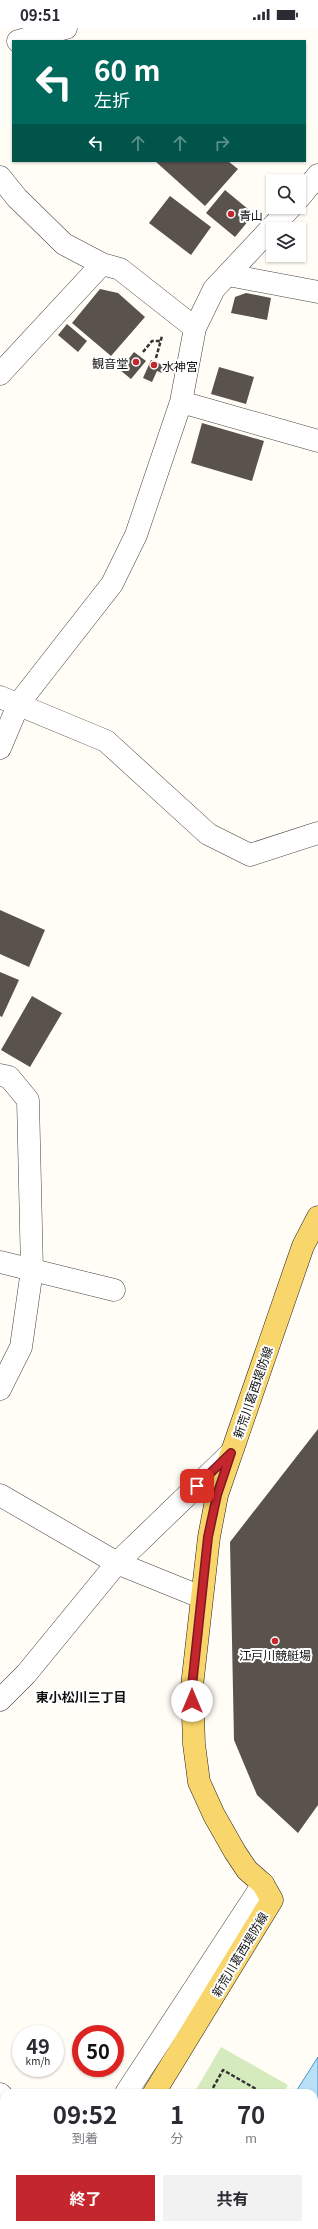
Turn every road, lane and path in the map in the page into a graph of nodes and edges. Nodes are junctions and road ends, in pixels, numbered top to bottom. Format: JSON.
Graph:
{"nodes":[{"id":1,"x":66,"y":28,"type":"edge"},
{"id":2,"x":22,"y":40,"type":"edge"},
{"id":3,"x":12,"y":42,"type":"edge"},
{"id":4,"x":0,"y":46,"type":"edge"},
{"id":5,"x":318,"y":176,"type":"edge"},
{"id":6,"x":0,"y":177,"type":"edge"},
{"id":7,"x":306,"y":190,"type":"edge"},
{"id":8,"x":285,"y":214,"type":"edge"},
{"id":9,"x":102,"y":264,"type":"junction"},
{"id":10,"x":228,"y":275,"type":"junction"},
{"id":11,"x":318,"y":292,"type":"edge"},
{"id":12,"x":194,"y":328,"type":"junction"},
{"id":13,"x":160,"y":341,"type":"dead end"},
{"id":14,"x":143,"y":352,"type":"dead end"},
{"id":15,"x":0,"y":374,"type":"edge"},
{"id":16,"x":181,"y":402,"type":"junction"},
{"id":17,"x":318,"y":441,"type":"edge"},
{"id":18,"x":9,"y":700,"type":"edge"},
{"id":19,"x":0,"y":748,"type":"edge"},
{"id":20,"x":318,"y":833,"type":"edge"},
{"id":21,"x":0,"y":1075,"type":"edge"},
{"id":22,"x":318,"y":1217,"type":"edge"},
{"id":23,"x":0,"y":1262,"type":"edge"},
{"id":24,"x":32,"y":1270,"type":"junction"},
{"id":25,"x":114,"y":1290,"type":"dead end"},
{"id":26,"x":0,"y":1389,"type":"edge"},
{"id":27,"x":231,"y":1453,"type":"junction"},
{"id":28,"x":0,"y":1495,"type":"edge"},
{"id":29,"x":117,"y":1563,"type":"junction"},
{"id":30,"x":201,"y":1597,"type":"junction"},
{"id":31,"x":0,"y":1700,"type":"edge"},
{"id":32,"x":263,"y":1884,"type":"junction"},
{"id":33,"x":129,"y":2089,"type":"edge"},
{"id":34,"x":156,"y":2089,"type":"edge"},
{"id":35,"x":212,"y":2089,"type":"edge"},
{"id":36,"x":256,"y":2089,"type":"edge"}],
"edges":[{"from":1,"to":2,"type":"street"},
{"from":3,"to":4,"type":"street"},
{"from":5,"to":7,"type":"street"},
{"from":6,"to":9,"type":"street"},
{"from":8,"to":10,"type":"street"},
{"from":9,"to":12,"type":"street"},
{"from":9,"to":15,"type":"street"},
{"from":10,"to":11,"type":"street"},
{"from":10,"to":12,"type":"street"},
{"from":12,"to":16,"type":"street"},
{"from":13,"to":14,"type":"path"},
{"from":16,"to":17,"type":"street"},
{"from":16,"to":18,"type":"street"},
{"from":18,"to":19,"type":"street"},
{"from":18,"to":20,"type":"street"},
{"from":21,"to":24,"type":"street"},
{"from":22,"to":27,"type":"main road","name":"新荒川葛西堤防線"},
{"from":23,"to":24,"type":"street"},
{"from":24,"to":25,"type":"street"},
{"from":24,"to":26,"type":"street"},
{"from":27,"to":29,"type":"street"},
{"from":27,"to":30,"type":"main road","name":"新荒川葛西堤防線"},
{"from":28,"to":29,"type":"street"},
{"from":29,"to":30,"type":"street"},
{"from":29,"to":31,"type":"street"},
{"from":30,"to":32,"type":"main road","name":"新荒川葛西堤防線"},
{"from":32,"to":33,"type":"street"},
{"from":32,"to":34,"type":"main road","name":"新荒川葛西堤防線"},
{"from":35,"to":36,"type":"path"}]}
